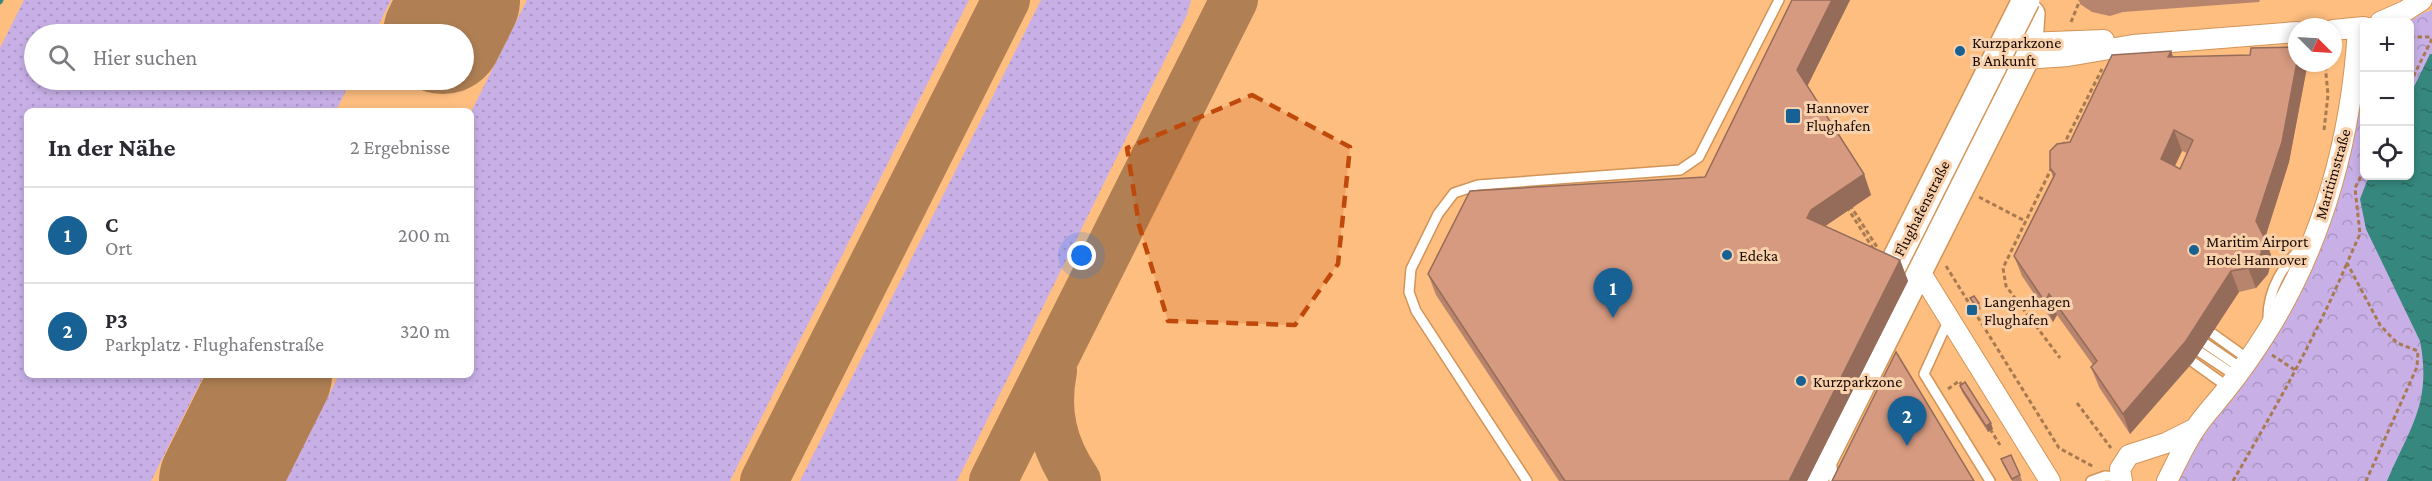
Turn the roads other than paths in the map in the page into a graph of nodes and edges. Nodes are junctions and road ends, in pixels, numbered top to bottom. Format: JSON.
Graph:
{"nodes":[{"id":1,"x":1779,"y":0,"type":"edge"},
{"id":2,"x":2422,"y":0,"type":"edge"},
{"id":3,"x":2028,"y":7,"type":"edge"},
{"id":4,"x":2390,"y":18,"type":"edge"},
{"id":5,"x":2360,"y":27,"type":"edge"},
{"id":6,"x":2342,"y":29,"type":"edge"},
{"id":7,"x":2288,"y":33,"type":"edge"},
{"id":8,"x":2360,"y":34,"type":"edge"},
{"id":9,"x":2027,"y":51,"type":"junction"},
{"id":10,"x":1930,"y":264,"type":"junction"},
{"id":11,"x":1868,"y":316,"type":"edge"},
{"id":12,"x":1950,"y":317,"type":"junction"},
{"id":13,"x":2213,"y":334,"type":"dead end"},
{"id":14,"x":2203,"y":348,"type":"dead end"},
{"id":15,"x":2193,"y":362,"type":"dead end"},
{"id":16,"x":2239,"y":373,"type":"junction"},
{"id":17,"x":2194,"y":429,"type":"junction"},
{"id":18,"x":1828,"y":452,"type":"junction"},
{"id":19,"x":2116,"y":478,"type":"edge"},
{"id":20,"x":1527,"y":481,"type":"edge"},
{"id":21,"x":1813,"y":481,"type":"edge"},
{"id":22,"x":1834,"y":481,"type":"edge"},
{"id":23,"x":1990,"y":481,"type":"edge"},
{"id":24,"x":2050,"y":481,"type":"edge"},
{"id":25,"x":2091,"y":481,"type":"edge"},
{"id":26,"x":2167,"y":481,"type":"edge"}],
"edges":[{"from":1,"to":20,"type":"lane"},
{"from":2,"to":4,"type":"street"},
{"from":3,"to":9,"type":"main road","name":"Flughafenstraße"},
{"from":3,"to":11,"type":"main road","name":"Flughafenstraße","bridge":true},
{"from":5,"to":6,"type":"street"},
{"from":7,"to":9,"type":"street"},
{"from":8,"to":16,"type":"street","name":"Maritimstraße"},
{"from":9,"to":10,"type":"main road","name":"Flughafenstraße"},
{"from":10,"to":12,"type":"street"},
{"from":10,"to":18,"type":"main road","name":"Flughafenstraße"},
{"from":12,"to":23,"type":"lane"},
{"from":12,"to":24,"type":"street"},
{"from":13,"to":16,"type":"lane"},
{"from":14,"to":16,"type":"lane"},
{"from":15,"to":16,"type":"lane"},
{"from":16,"to":17,"type":"street","name":"Maritimstraße"},
{"from":17,"to":19,"type":"street","name":"Maritimstraße"},
{"from":17,"to":26,"type":"street","name":"Maritimstraße"},
{"from":18,"to":21,"type":"main road","name":"Flughafenstraße"},
{"from":18,"to":22,"type":"lane"},
{"from":19,"to":25,"type":"lane"}]}
